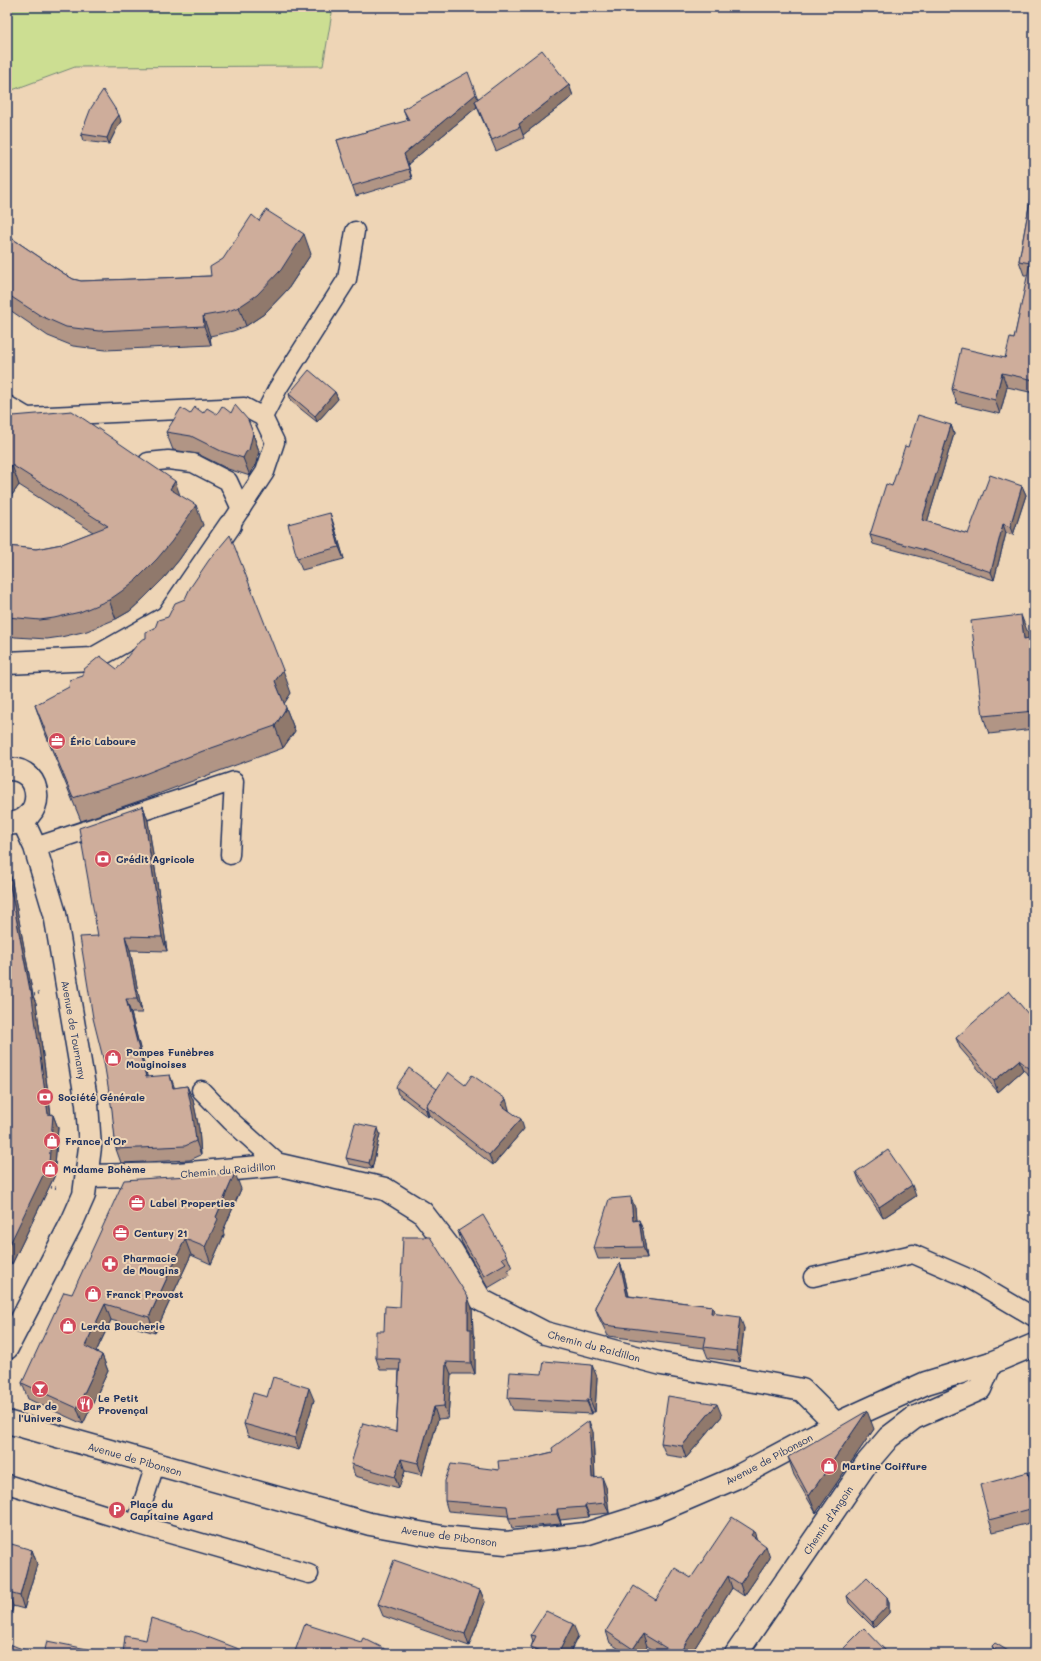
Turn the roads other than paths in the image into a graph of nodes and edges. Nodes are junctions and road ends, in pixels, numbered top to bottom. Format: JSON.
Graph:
{"nodes":[{"id":1,"x":355,"y":232,"type":"dead end"},
{"id":2,"x":7,"y":405,"type":"edge"},
{"id":3,"x":263,"y":417,"type":"junction"},
{"id":4,"x":148,"y":462,"type":"edge"},
{"id":5,"x":235,"y":517,"type":"junction"},
{"id":6,"x":7,"y":664,"type":"edge"},
{"id":7,"x":7,"y":769,"type":"edge"},
{"id":8,"x":15,"y":822,"type":"edge"},
{"id":9,"x":35,"y":847,"type":"junction"},
{"id":10,"x":230,"y":855,"type":"dead end"},
{"id":11,"x":201,"y":1090,"type":"dead end"},
{"id":12,"x":280,"y":1165,"type":"junction"},
{"id":13,"x":88,"y":1176,"type":"junction"},
{"id":14,"x":813,"y":1277,"type":"dead end"},
{"id":15,"x":1034,"y":1317,"type":"edge"},
{"id":16,"x":1034,"y":1345,"type":"edge"},
{"id":17,"x":7,"y":1348,"type":"edge"},
{"id":18,"x":992,"y":1363,"type":"junction"},
{"id":19,"x":7,"y":1422,"type":"edge"},
{"id":20,"x":836,"y":1424,"type":"junction"},
{"id":21,"x":155,"y":1465,"type":"junction"},
{"id":22,"x":7,"y":1484,"type":"edge"},
{"id":23,"x":136,"y":1524,"type":"junction"},
{"id":24,"x":309,"y":1574,"type":"dead end"},
{"id":25,"x":736,"y":1654,"type":"edge"}],
"edges":[{"from":1,"to":3,"type":"lane"},
{"from":2,"to":3,"type":"lane"},
{"from":3,"to":5,"type":"lane"},
{"from":4,"to":5,"type":"lane"},
{"from":5,"to":6,"type":"street"},
{"from":7,"to":8,"type":"street"},
{"from":8,"to":9,"type":"street","name":"Avenue de Tournamy"},
{"from":9,"to":10,"type":"lane"},
{"from":9,"to":13,"type":"street","name":"Avenue de Tournamy"},
{"from":11,"to":12,"type":"lane"},
{"from":12,"to":13,"type":"street","name":"Chemin du Raidillon"},
{"from":12,"to":20,"type":"street","name":"Chemin du Raidillon"},
{"from":13,"to":17,"type":"street","name":"Avenue de Tournamy"},
{"from":14,"to":15,"type":"lane"},
{"from":16,"to":18,"type":"street","name":"Avenue de Pibonson"},
{"from":18,"to":20,"type":"street","name":"Avenue de Pibonson"},
{"from":18,"to":25,"type":"street","name":"Chemin d'Angoin"},
{"from":19,"to":21,"type":"street","name":"Avenue de Pibonson"},
{"from":20,"to":21,"type":"street","name":"Avenue de Pibonson"},
{"from":21,"to":23,"type":"lane"},
{"from":22,"to":23,"type":"lane"},
{"from":23,"to":24,"type":"lane"}]}
